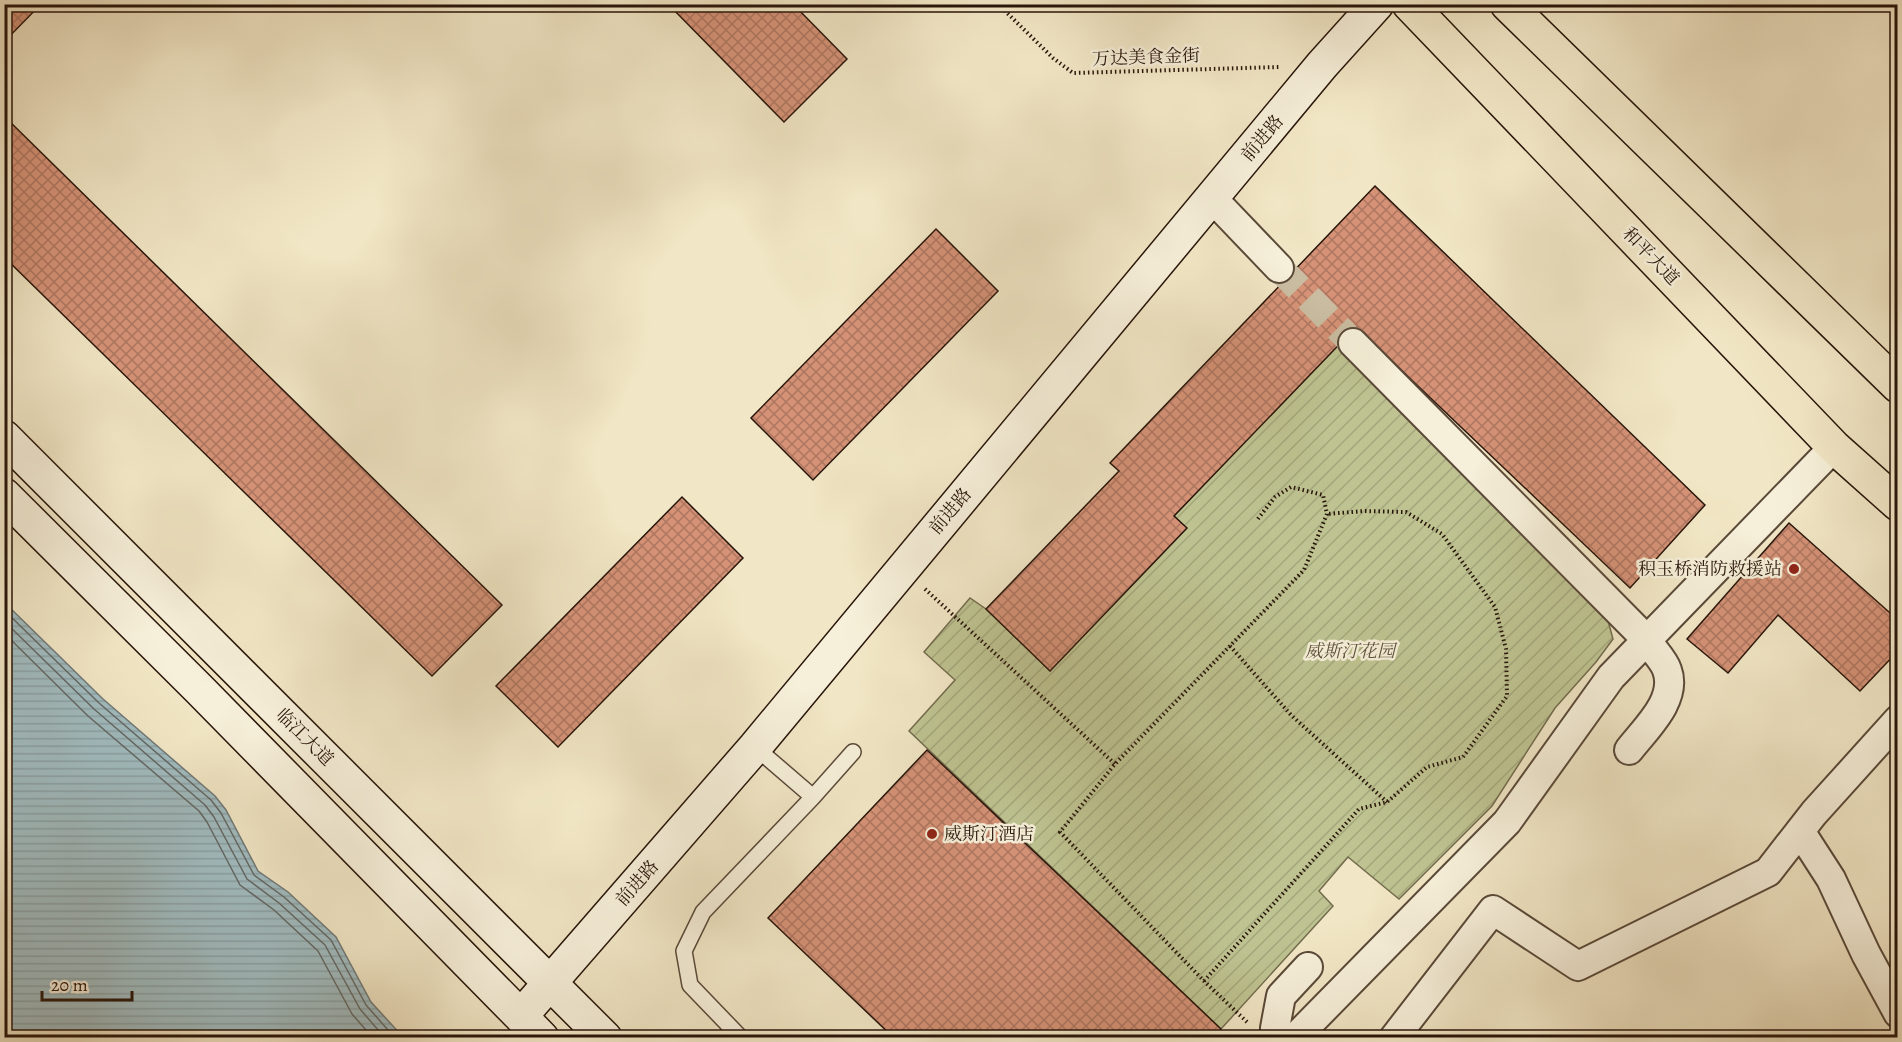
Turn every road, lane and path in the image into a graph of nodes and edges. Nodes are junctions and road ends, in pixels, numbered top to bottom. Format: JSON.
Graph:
{"nodes":[{"id":1,"x":998,"y":4,"type":"edge"},
{"id":2,"x":1377,"y":4,"type":"edge"},
{"id":3,"x":1409,"y":4,"type":"edge"},
{"id":4,"x":1507,"y":4,"type":"edge"},
{"id":5,"x":1322,"y":65,"type":"junction"},
{"id":6,"x":1212,"y":198,"type":"junction"},
{"id":7,"x":1279,"y":268,"type":"tunnel mouth"},
{"id":8,"x":1353,"y":343,"type":"tunnel mouth"},
{"id":9,"x":1898,"y":386,"type":"edge"},
{"id":10,"x":4,"y":437,"type":"edge"},
{"id":11,"x":1834,"y":447,"type":"junction"},
{"id":12,"x":4,"y":495,"type":"edge"},
{"id":13,"x":1898,"y":504,"type":"edge"},
{"id":14,"x":1327,"y":514,"type":"junction"},
{"id":15,"x":1257,"y":520,"type":"dead end"},
{"id":16,"x":902,"y":568,"type":"junction"},
{"id":17,"x":1646,"y":639,"type":"junction"},
{"id":18,"x":1230,"y":646,"type":"junction"},
{"id":19,"x":1898,"y":720,"type":"edge"},
{"id":20,"x":755,"y":747,"type":"junction"},
{"id":21,"x":1629,"y":750,"type":"dead end"},
{"id":22,"x":853,"y":752,"type":"dead end"},
{"id":23,"x":1115,"y":764,"type":"junction"},
{"id":24,"x":813,"y":796,"type":"junction"},
{"id":25,"x":1387,"y":802,"type":"junction"},
{"id":26,"x":1800,"y":831,"type":"junction"},
{"id":27,"x":1308,"y":967,"type":"dead end"},
{"id":28,"x":1204,"y":981,"type":"junction"},
{"id":29,"x":551,"y":982,"type":"junction"},
{"id":30,"x":1898,"y":1013,"type":"edge"},
{"id":31,"x":532,"y":1027,"type":"edge"},
{"id":32,"x":1266,"y":1034,"type":"edge"},
{"id":33,"x":605,"y":1038,"type":"edge"},
{"id":34,"x":741,"y":1038,"type":"edge"},
{"id":35,"x":1295,"y":1038,"type":"edge"},
{"id":36,"x":1395,"y":1038,"type":"edge"}],
"edges":[{"from":1,"to":5,"type":"path","name":"万达美食金街"},
{"from":2,"to":5,"type":"main road","name":"前进路"},
{"from":3,"to":11,"type":"main road","name":"和平大道"},
{"from":4,"to":9,"type":"main road"},
{"from":5,"to":6,"type":"main road","name":"前进路"},
{"from":6,"to":7,"type":"street"},
{"from":6,"to":16,"type":"main road","name":"前进路"},
{"from":8,"to":17,"type":"street"},
{"from":10,"to":29,"type":"main road","name":"临江大道"},
{"from":11,"to":13,"type":"main road","name":"和平大道"},
{"from":11,"to":17,"type":"street"},
{"from":12,"to":31,"type":"main road"},
{"from":14,"to":15,"type":"path"},
{"from":14,"to":18,"type":"path"},
{"from":14,"to":25,"type":"path"},
{"from":16,"to":20,"type":"main road","name":"前进路"},
{"from":16,"to":23,"type":"path"},
{"from":17,"to":21,"type":"street"},
{"from":17,"to":35,"type":"street"},
{"from":18,"to":23,"type":"path"},
{"from":18,"to":25,"type":"path"},
{"from":19,"to":26,"type":"street"},
{"from":20,"to":24,"type":"lane"},
{"from":20,"to":29,"type":"main road","name":"前进路"},
{"from":22,"to":24,"type":"lane"},
{"from":23,"to":28,"type":"path"},
{"from":24,"to":34,"type":"lane"},
{"from":25,"to":28,"type":"path"},
{"from":26,"to":30,"type":"street"},
{"from":26,"to":36,"type":"street"},
{"from":27,"to":32,"type":"street"},
{"from":28,"to":32,"type":"path"},
{"from":29,"to":31,"type":"main road","name":"前进路"},
{"from":29,"to":33,"type":"main road","name":"临江大道"}]}
